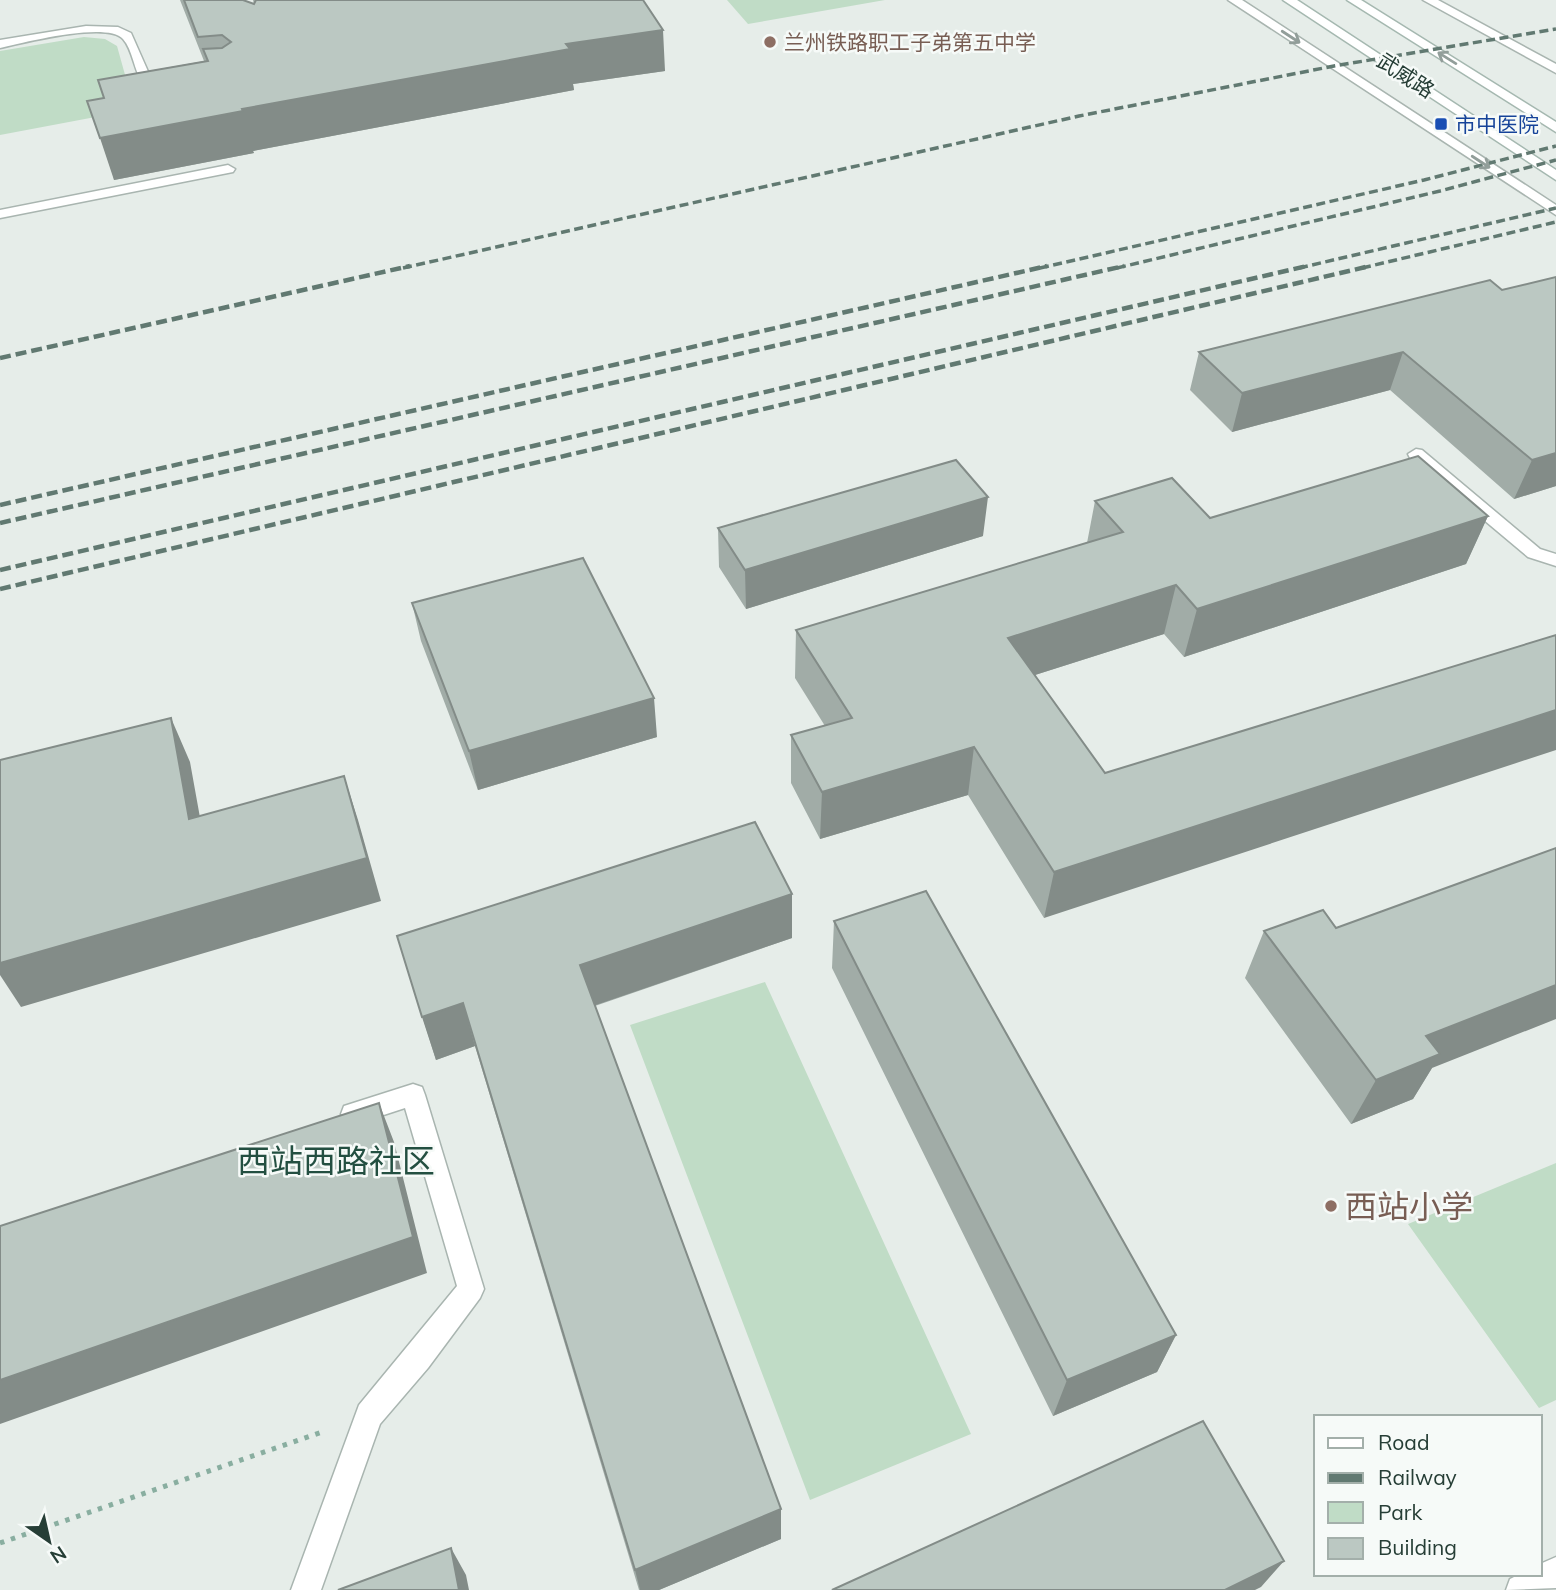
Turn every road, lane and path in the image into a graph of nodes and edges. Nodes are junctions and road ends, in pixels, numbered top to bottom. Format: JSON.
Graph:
{"nodes":[{"id":1,"x":1234,"y":0,"type":"edge"},
{"id":2,"x":1289,"y":0,"type":"edge"},
{"id":3,"x":1353,"y":0,"type":"edge"},
{"id":4,"x":1429,"y":0,"type":"edge"},
{"id":5,"x":0,"y":44,"type":"edge"},
{"id":6,"x":1556,"y":69,"type":"edge"},
{"id":7,"x":181,"y":86,"type":"edge"},
{"id":8,"x":1556,"y":128,"type":"edge"},
{"id":9,"x":228,"y":169,"type":"dead end"},
{"id":10,"x":1556,"y":176,"type":"edge"},
{"id":11,"x":1556,"y":211,"type":"edge"},
{"id":12,"x":0,"y":214,"type":"edge"},
{"id":13,"x":1416,"y":454,"type":"edge"},
{"id":14,"x":1556,"y":560,"type":"edge"},
{"id":15,"x":325,"y":1123,"type":"edge"},
{"id":16,"x":369,"y":1415,"type":"junction"},
{"id":17,"x":0,"y":1543,"type":"edge"},
{"id":18,"x":1556,"y":1572,"type":"edge"},
{"id":19,"x":306,"y":1590,"type":"edge"},
{"id":20,"x":1521,"y":1590,"type":"edge"}],
"edges":[{"from":1,"to":11,"type":"main road","one_way":true},
{"from":2,"to":10,"type":"main road","name":"武威路"},
{"from":8,"to":3,"type":"main road","name":"武威路","one_way":true},
{"from":4,"to":6,"type":"main road"},
{"from":5,"to":7,"type":"main road"},
{"from":9,"to":12,"type":"main road"},
{"from":13,"to":14,"type":"main road"},
{"from":15,"to":16,"type":"main road"},
{"from":16,"to":17,"type":"path"},
{"from":16,"to":19,"type":"main road"},
{"from":18,"to":20,"type":"main road"}]}
